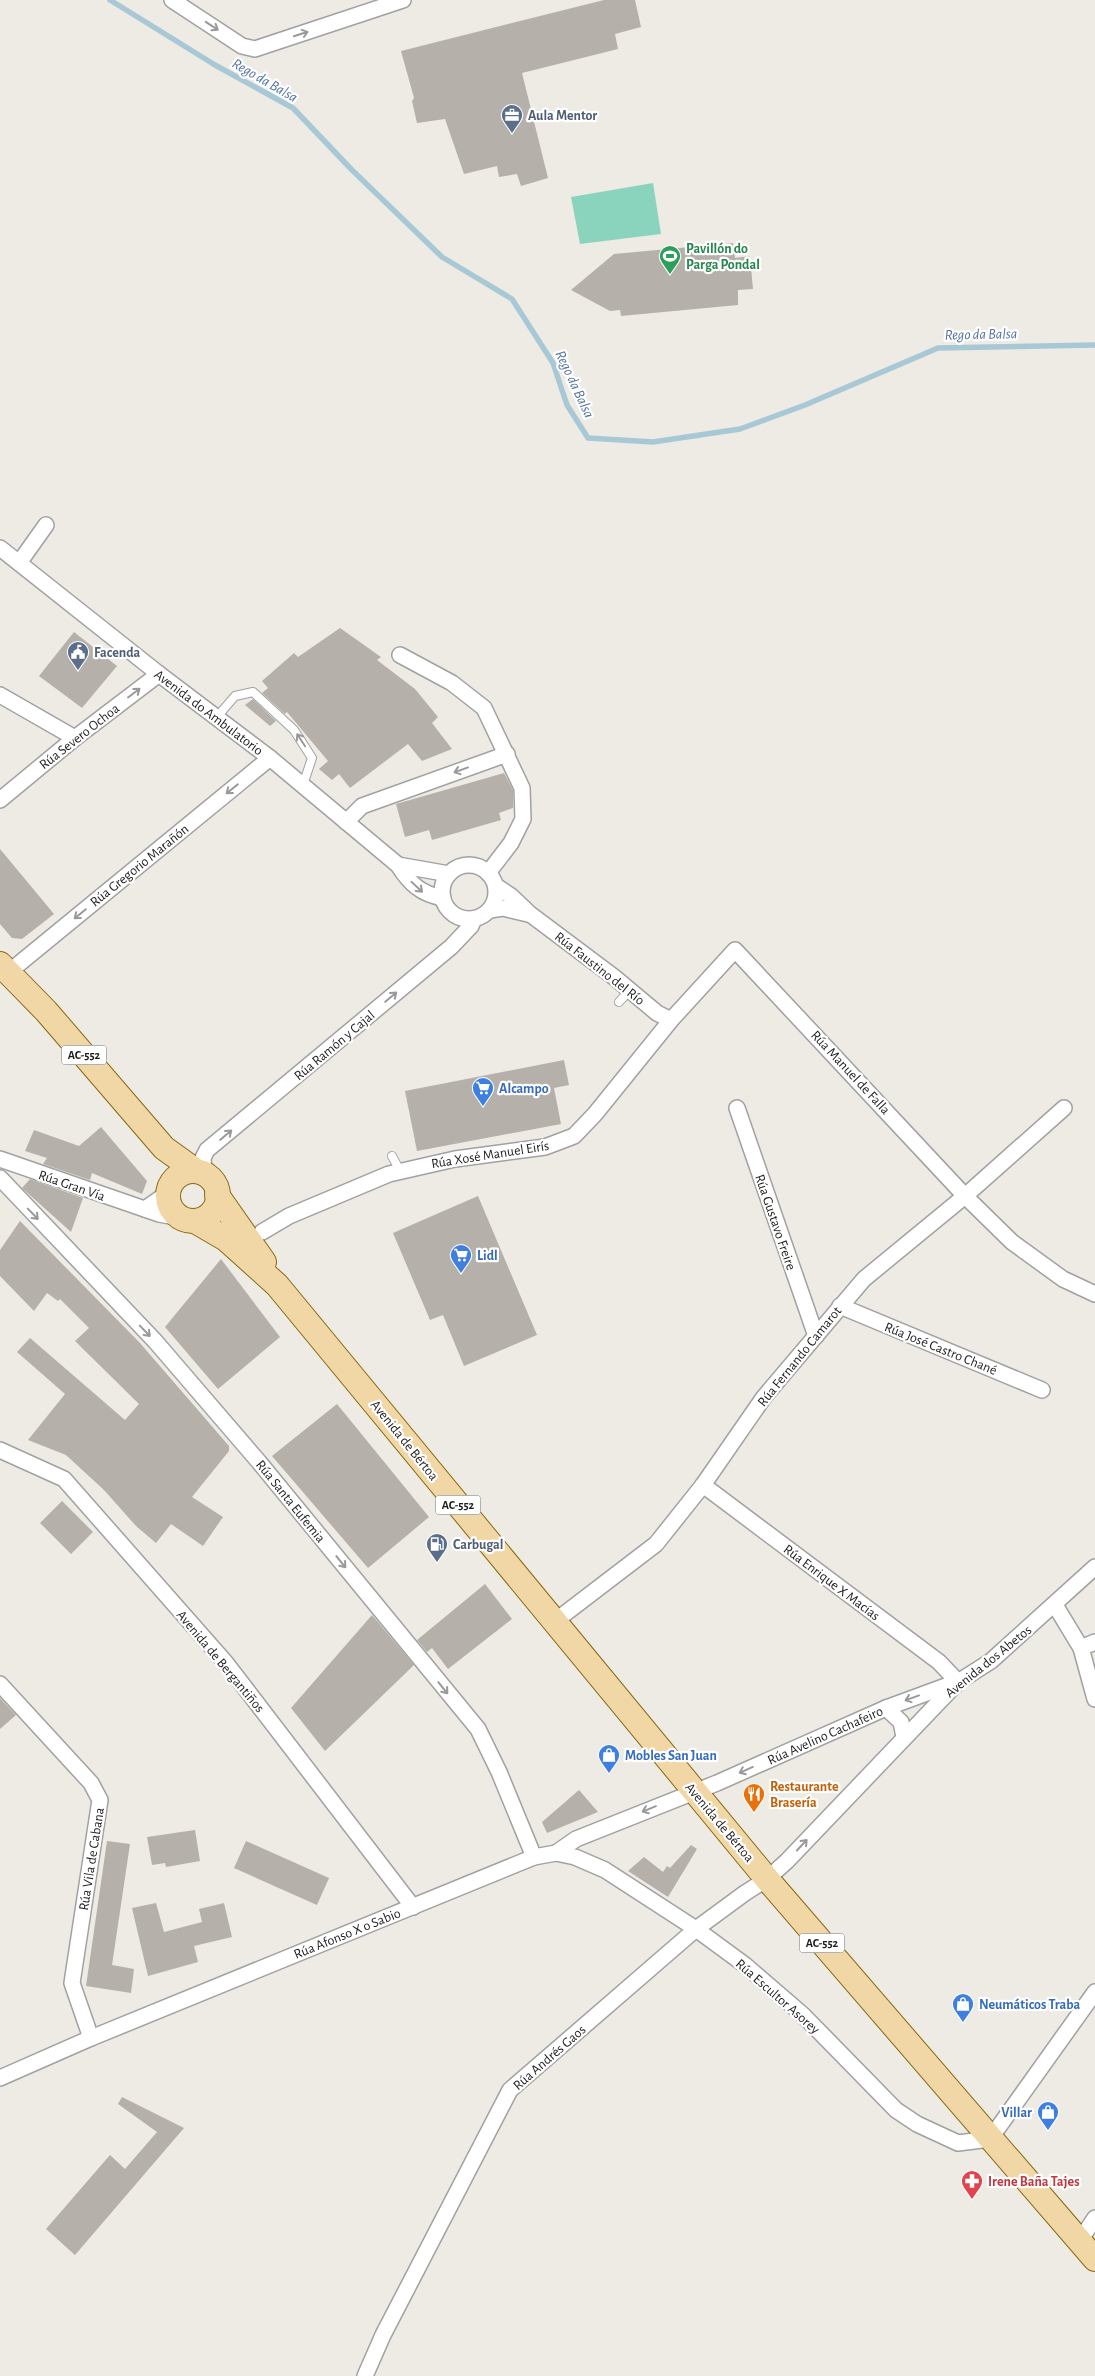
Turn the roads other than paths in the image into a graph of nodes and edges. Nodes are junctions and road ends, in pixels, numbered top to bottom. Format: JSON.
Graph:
{"nodes":[{"id":1,"x":172,"y":0,"type":"edge"},
{"id":2,"x":401,"y":0,"type":"edge"},
{"id":3,"x":46,"y":525,"type":"dead end"},
{"id":4,"x":0,"y":548,"type":"edge"},
{"id":5,"x":19,"y":563,"type":"junction"},
{"id":6,"x":400,"y":655,"type":"dead end"},
{"id":7,"x":159,"y":674,"type":"junction"},
{"id":8,"x":0,"y":695,"type":"edge"},
{"id":9,"x":216,"y":718,"type":"junction"},
{"id":10,"x":75,"y":738,"type":"junction"},
{"id":11,"x":507,"y":754,"type":"junction"},
{"id":12,"x":270,"y":758,"type":"junction"},
{"id":13,"x":303,"y":785,"type":"junction"},
{"id":14,"x":0,"y":800,"type":"edge"},
{"id":15,"x":346,"y":822,"type":"junction"},
{"id":16,"x":398,"y":865,"type":"junction"},
{"id":17,"x":488,"y":873,"type":"junction"},
{"id":18,"x":449,"y":874,"type":"junction"},
{"id":19,"x":496,"y":886,"type":"junction"},
{"id":20,"x":443,"y":898,"type":"junction"},
{"id":21,"x":490,"y":910,"type":"junction"},
{"id":22,"x":530,"y":914,"type":"junction"},
{"id":23,"x":474,"y":919,"type":"junction"},
{"id":24,"x":735,"y":950,"type":"joint"},
{"id":25,"x":4,"y":968,"type":"edge"},
{"id":26,"x":671,"y":1020,"type":"junction"},
{"id":27,"x":737,"y":1108,"type":"dead end"},
{"id":28,"x":1064,"y":1108,"type":"dead end"},
{"id":29,"x":164,"y":1148,"type":"junction"},
{"id":30,"x":392,"y":1156,"type":"dead end"},
{"id":31,"x":0,"y":1159,"type":"edge"},
{"id":32,"x":400,"y":1171,"type":"junction"},
{"id":33,"x":200,"y":1173,"type":"junction"},
{"id":34,"x":0,"y":1178,"type":"edge"},
{"id":35,"x":169,"y":1190,"type":"junction"},
{"id":36,"x":218,"y":1195,"type":"junction"},
{"id":37,"x":965,"y":1196,"type":"junction"},
{"id":38,"x":144,"y":1209,"type":"junction"},
{"id":39,"x":234,"y":1218,"type":"junction"},
{"id":40,"x":188,"y":1220,"type":"junction"},
{"id":41,"x":262,"y":1232,"type":"junction"},
{"id":42,"x":266,"y":1264,"type":"junction"},
{"id":43,"x":277,"y":1285,"type":"junction"},
{"id":44,"x":1095,"y":1294,"type":"edge"},
{"id":45,"x":840,"y":1306,"type":"junction"},
{"id":46,"x":816,"y":1336,"type":"junction"},
{"id":47,"x":1042,"y":1390,"type":"dead end"},
{"id":48,"x":0,"y":1450,"type":"edge"},
{"id":49,"x":703,"y":1485,"type":"junction"},
{"id":50,"x":1095,"y":1568,"type":"edge"},
{"id":51,"x":1055,"y":1606,"type":"junction"},
{"id":52,"x":554,"y":1622,"type":"junction"},
{"id":53,"x":1088,"y":1645,"type":"edge"},
{"id":54,"x":958,"y":1682,"type":"junction"},
{"id":55,"x":0,"y":1684,"type":"edge"},
{"id":56,"x":1095,"y":1699,"type":"edge"},
{"id":57,"x":886,"y":1708,"type":"junction"},
{"id":58,"x":904,"y":1737,"type":"junction"},
{"id":59,"x":694,"y":1791,"type":"junction"},
{"id":60,"x":556,"y":1853,"type":"junction"},
{"id":61,"x":534,"y":1857,"type":"junction"},
{"id":62,"x":768,"y":1879,"type":"junction"},
{"id":63,"x":413,"y":1907,"type":"junction"},
{"id":64,"x":696,"y":1929,"type":"junction"},
{"id":65,"x":1095,"y":1992,"type":"edge"},
{"id":66,"x":91,"y":2038,"type":"junction"},
{"id":67,"x":0,"y":2078,"type":"edge"},
{"id":68,"x":990,"y":2140,"type":"junction"},
{"id":69,"x":1095,"y":2218,"type":"edge"},
{"id":70,"x":1079,"y":2242,"type":"junction"},
{"id":71,"x":1095,"y":2259,"type":"edge"},
{"id":72,"x":365,"y":2376,"type":"edge"}],
"edges":[{"from":1,"to":2,"type":"street","one_way":true},
{"from":3,"to":5,"type":"street"},
{"from":4,"to":5,"type":"street","name":"Avenida do Ambulatorio"},
{"from":5,"to":7,"type":"street","name":"Avenida do Ambulatorio"},
{"from":6,"to":11,"type":"street"},
{"from":7,"to":9,"type":"street","name":"Avenida do Ambulatorio"},
{"from":10,"to":7,"type":"street","name":"Rúa Severo Ochoa","one_way":true},
{"from":8,"to":10,"type":"street"},
{"from":9,"to":12,"type":"street","name":"Avenida do Ambulatorio"},
{"from":13,"to":9,"type":"lane","one_way":true},
{"from":10,"to":14,"type":"street","name":"Rúa Severo Ochoa"},
{"from":11,"to":15,"type":"street","one_way":true},
{"from":11,"to":17,"type":"street"},
{"from":12,"to":13,"type":"street","name":"Avenida do Ambulatorio"},
{"from":12,"to":25,"type":"street","name":"Rúa Gregorio Marañón","one_way":true},
{"from":13,"to":15,"type":"street","name":"Avenida do Ambulatorio"},
{"from":15,"to":16,"type":"street","name":"Avenida do Ambulatorio"},
{"from":16,"to":18,"type":"street","name":"Avenida do Ambulatorio"},
{"from":16,"to":20,"type":"street","name":"Avenida do Ambulatorio","one_way":true},
{"from":17,"to":18,"type":"street"},
{"from":17,"to":19,"type":"street"},
{"from":18,"to":20,"type":"street"},
{"from":19,"to":21,"type":"street"},
{"from":19,"to":22,"type":"street","name":"Rúa Faustino del Río"},
{"from":20,"to":23,"type":"street"},
{"from":21,"to":22,"type":"street","name":"Rúa Faustino del Río"},
{"from":21,"to":23,"type":"street"},
{"from":22,"to":26,"type":"street","name":"Rúa Faustino del Río"},
{"from":33,"to":23,"type":"street","name":"Rúa Ramón y Cajal","one_way":true},
{"from":24,"to":26,"type":"street","name":"Rúa Xosé Manuel Eirís"},
{"from":24,"to":37,"type":"street","name":"Rúa Manuel de Falla"},
{"from":25,"to":29,"type":"main road","number":"AC-552"},
{"from":26,"to":32,"type":"street","name":"Rúa Xosé Manuel Eirís"},
{"from":27,"to":46,"type":"street","name":"Rúa Gustavo Freire"},
{"from":28,"to":37,"type":"street","name":"Rúa Fernando Camarot"},
{"from":29,"to":33,"type":"main road","number":"AC-552"},
{"from":29,"to":35,"type":"main road","number":"AC-552"},
{"from":30,"to":32,"type":"lane"},
{"from":31,"to":38,"type":"street","name":"Rúa Gran Vía"},
{"from":32,"to":41,"type":"street","name":"Rúa Xosé Manuel Eirís"},
{"from":33,"to":35,"type":"main road"},
{"from":33,"to":36,"type":"main road","number":"AC-552"},
{"from":34,"to":61,"type":"street","name":"Rúa Santa Eufemia","one_way":true},
{"from":35,"to":38,"type":"street"},
{"from":35,"to":40,"type":"main road","number":"AC-552"},
{"from":36,"to":39,"type":"main road","name":"Avenida de Bértoa","number":"AC-552"},
{"from":36,"to":40,"type":"main road"},
{"from":37,"to":44,"type":"street","name":"Rúa Manuel de Falla"},
{"from":37,"to":45,"type":"street","name":"Rúa Fernando Camarot"},
{"from":38,"to":40,"type":"street","name":"Rúa Gran Vía"},
{"from":39,"to":41,"type":"street"},
{"from":39,"to":42,"type":"main road","name":"Avenida de Bértoa","number":"AC-552"},
{"from":40,"to":43,"type":"main road","name":"Avenida de Bértoa","number":"AC-552"},
{"from":41,"to":42,"type":"street"},
{"from":42,"to":43,"type":"main road","name":"Avenida de Bértoa","number":"AC-552"},
{"from":43,"to":52,"type":"main road","name":"Avenida de Bértoa","number":"AC-552"},
{"from":45,"to":46,"type":"street","name":"Rúa Fernando Camarot"},
{"from":45,"to":47,"type":"street","name":"Rúa José Castro Chané"},
{"from":46,"to":49,"type":"street","name":"Rúa Fernando Camarot"},
{"from":48,"to":63,"type":"street","name":"Avenida de Bergantiños"},
{"from":49,"to":52,"type":"street","name":"Rúa Fernando Camarot"},
{"from":49,"to":54,"type":"street","name":"Rúa Enrique X Macías"},
{"from":50,"to":51,"type":"street","name":"Avenida dos Abetos"},
{"from":51,"to":53,"type":"street"},
{"from":51,"to":54,"type":"street","name":"Avenida dos Abetos"},
{"from":52,"to":59,"type":"main road","name":"Avenida de Bértoa","number":"AC-552"},
{"from":53,"to":56,"type":"street"},
{"from":54,"to":57,"type":"street","name":"Rúa Avelino Cachafeiro","one_way":true},
{"from":54,"to":58,"type":"street","name":"Avenida dos Abetos"},
{"from":55,"to":66,"type":"street","name":"Rúa Vila de Cabana"},
{"from":57,"to":58,"type":"street"},
{"from":57,"to":59,"type":"street","name":"Rúa Avelino Cachafeiro","one_way":true},
{"from":62,"to":58,"type":"street","name":"Avenida dos Abetos","one_way":true},
{"from":59,"to":60,"type":"street","name":"Rúa Afonso X o Sabio","one_way":true},
{"from":59,"to":62,"type":"main road","name":"Avenida de Bértoa","number":"AC-552"},
{"from":60,"to":61,"type":"street","name":"Rúa Afonso X o Sabio"},
{"from":60,"to":64,"type":"street","name":"Rúa Escultor Asorey"},
{"from":61,"to":63,"type":"street","name":"Rúa Afonso X o Sabio"},
{"from":62,"to":64,"type":"street","name":"Rúa Andrés Gaos"},
{"from":62,"to":68,"type":"main road","name":"Avenida de Bértoa","number":"AC-552"},
{"from":63,"to":66,"type":"street","name":"Rúa Afonso X o Sabio"},
{"from":64,"to":68,"type":"street","name":"Rúa Escultor Asorey"},
{"from":64,"to":72,"type":"street","name":"Rúa Andrés Gaos"},
{"from":65,"to":68,"type":"street"},
{"from":66,"to":67,"type":"street","name":"Rúa Afonso X o Sabio"},
{"from":68,"to":70,"type":"main road","name":"Avenida de Bértoa","number":"AC-552"},
{"from":69,"to":70,"type":"street"},
{"from":70,"to":71,"type":"main road","name":"Avenida de Bértoa","number":"AC-552"}]}
